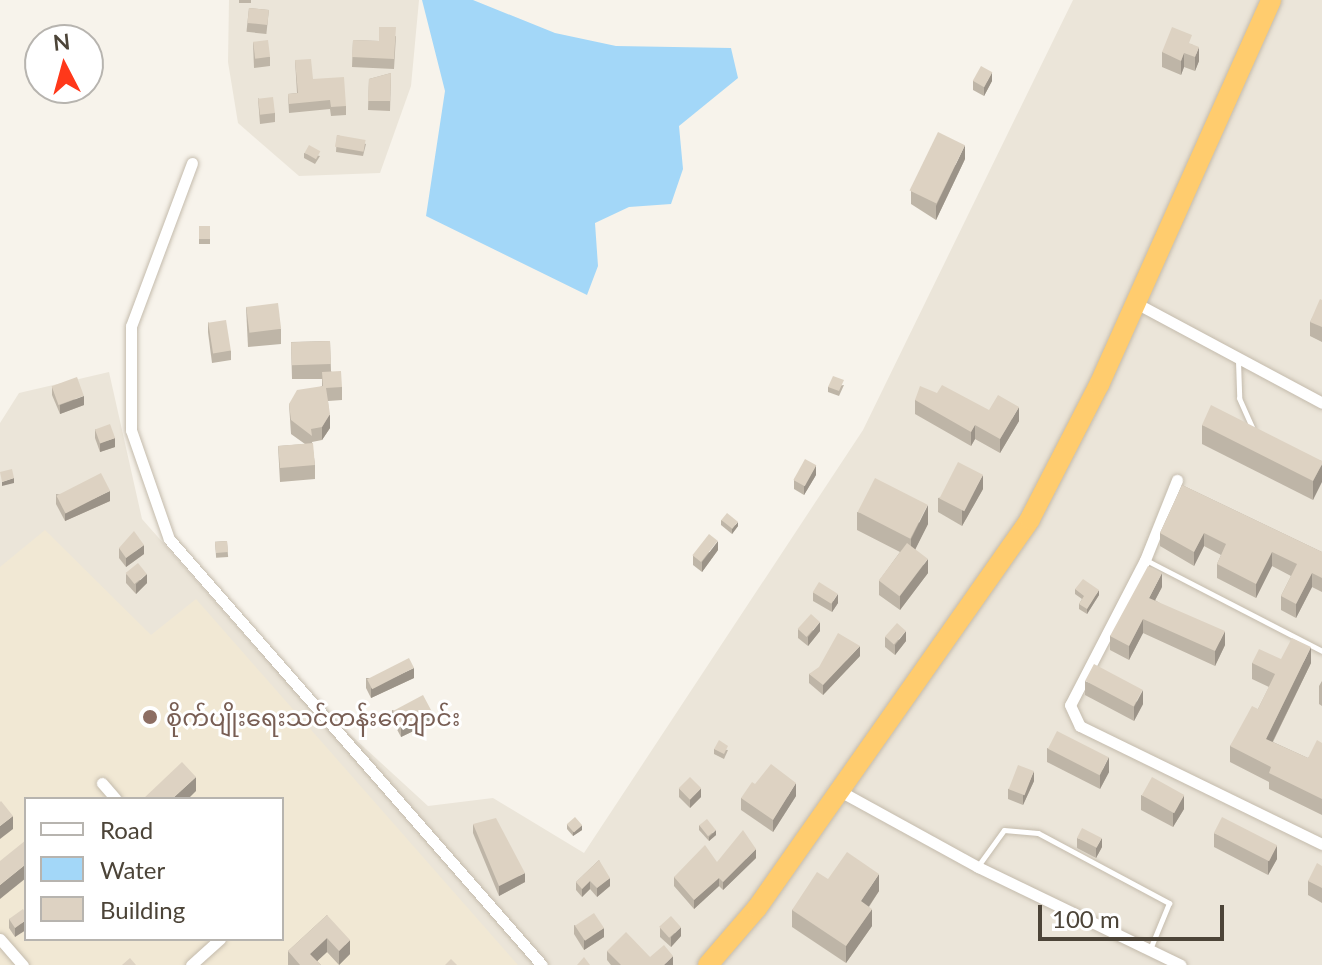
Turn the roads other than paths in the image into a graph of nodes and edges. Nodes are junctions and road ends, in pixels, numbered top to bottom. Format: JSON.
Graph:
{"nodes":[{"id":1,"x":1271,"y":0,"type":"edge"},
{"id":2,"x":192,"y":163,"type":"dead end"},
{"id":3,"x":1133,"y":302,"type":"junction"},
{"id":4,"x":1238,"y":361,"type":"junction"},
{"id":5,"x":1322,"y":403,"type":"edge"},
{"id":6,"x":1259,"y":436,"type":"edge"},
{"id":7,"x":1177,"y":480,"type":"dead end"},
{"id":8,"x":1145,"y":560,"type":"junction"},
{"id":9,"x":1322,"y":651,"type":"edge"},
{"id":10,"x":102,"y":783,"type":"dead end"},
{"id":11,"x":838,"y":790,"type":"junction"},
{"id":12,"x":114,"y":797,"type":"edge"},
{"id":13,"x":1322,"y":844,"type":"edge"},
{"id":14,"x":978,"y":867,"type":"junction"},
{"id":15,"x":0,"y":939,"type":"edge"},
{"id":16,"x":218,"y":941,"type":"edge"},
{"id":17,"x":1150,"y":949,"type":"junction"},
{"id":18,"x":23,"y":965,"type":"edge"},
{"id":19,"x":191,"y":965,"type":"edge"},
{"id":20,"x":542,"y":965,"type":"edge"},
{"id":21,"x":708,"y":965,"type":"edge"},
{"id":22,"x":1181,"y":965,"type":"edge"}],
"edges":[{"from":1,"to":3,"type":"highway"},
{"from":2,"to":20,"type":"street"},
{"from":3,"to":4,"type":"street"},
{"from":3,"to":11,"type":"highway"},
{"from":4,"to":5,"type":"street"},
{"from":4,"to":6,"type":"lane"},
{"from":7,"to":8,"type":"street"},
{"from":8,"to":9,"type":"lane"},
{"from":8,"to":13,"type":"street"},
{"from":10,"to":12,"type":"street"},
{"from":11,"to":14,"type":"street"},
{"from":11,"to":21,"type":"highway"},
{"from":14,"to":17,"type":"street"},
{"from":14,"to":17,"type":"lane"},
{"from":15,"to":18,"type":"street"},
{"from":16,"to":19,"type":"street"},
{"from":17,"to":22,"type":"street"}]}
